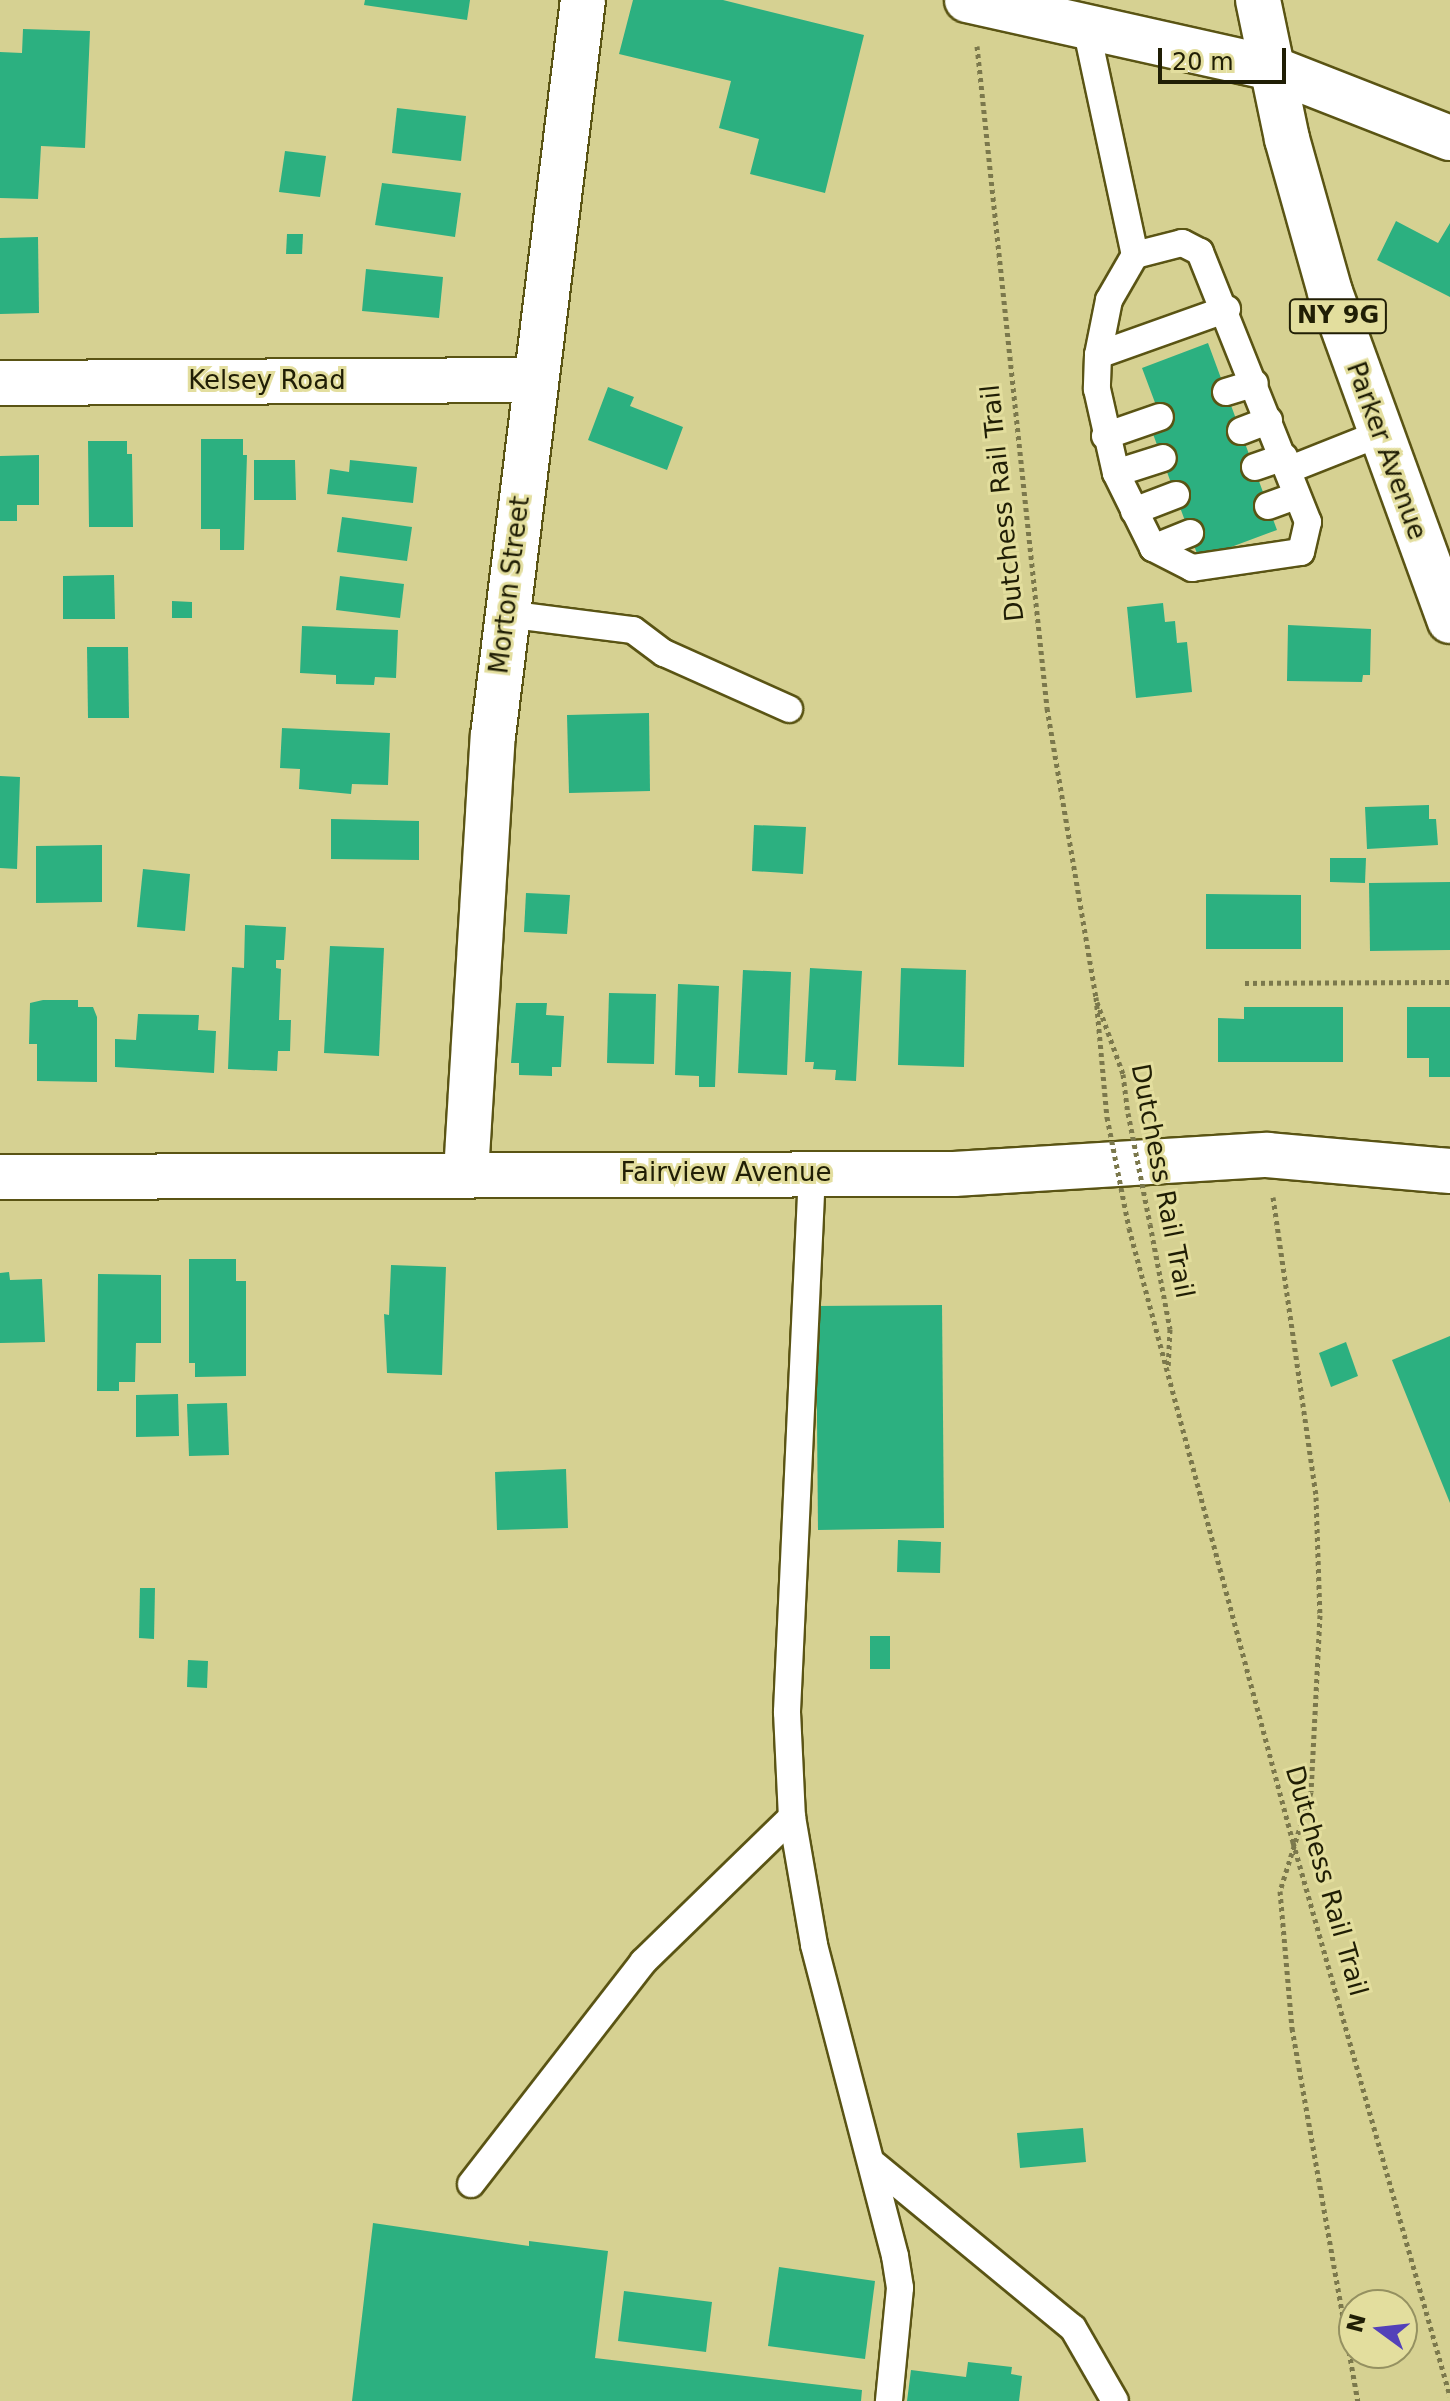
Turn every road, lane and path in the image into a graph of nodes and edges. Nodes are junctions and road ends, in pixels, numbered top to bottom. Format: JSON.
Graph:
{"nodes":[{"id":1,"x":583,"y":0,"type":"edge"},
{"id":2,"x":1258,"y":0,"type":"edge"},
{"id":3,"x":970,"y":1,"type":"edge"},
{"id":4,"x":1086,"y":27,"type":"junction"},
{"id":5,"x":1271,"y":68,"type":"junction"},
{"id":6,"x":1450,"y":138,"type":"edge"},
{"id":7,"x":1135,"y":255,"type":"junction"},
{"id":8,"x":1227,"y":309,"type":"junction"},
{"id":9,"x":1098,"y":355,"type":"junction"},
{"id":10,"x":534,"y":380,"type":"junction"},
{"id":11,"x":0,"y":383,"type":"edge"},
{"id":12,"x":1255,"y":383,"type":"junction"},
{"id":13,"x":1226,"y":392,"type":"dead end"},
{"id":14,"x":1160,"y":417,"type":"dead end"},
{"id":15,"x":1269,"y":420,"type":"junction"},
{"id":16,"x":1241,"y":431,"type":"dead end"},
{"id":17,"x":1379,"y":434,"type":"junction"},
{"id":18,"x":1105,"y":436,"type":"junction"},
{"id":19,"x":1163,"y":458,"type":"dead end"},
{"id":20,"x":1286,"y":463,"type":"junction"},
{"id":21,"x":1255,"y":467,"type":"dead end"},
{"id":22,"x":1116,"y":473,"type":"junction"},
{"id":23,"x":1176,"y":495,"type":"dead end"},
{"id":24,"x":1296,"y":496,"type":"junction"},
{"id":25,"x":1268,"y":506,"type":"dead end"},
{"id":26,"x":1134,"y":511,"type":"junction"},
{"id":27,"x":1190,"y":533,"type":"dead end"},
{"id":28,"x":1153,"y":548,"type":"junction"},
{"id":29,"x":506,"y":614,"type":"junction"},
{"id":30,"x":1450,"y":621,"type":"edge"},
{"id":31,"x":789,"y":709,"type":"dead end"},
{"id":32,"x":1450,"y":982,"type":"edge"},
{"id":33,"x":1245,"y":983,"type":"dead end"},
{"id":34,"x":1096,"y":997,"type":"junction"},
{"id":35,"x":1267,"y":1155,"type":"junction"},
{"id":36,"x":1450,"y":1171,"type":"edge"},
{"id":37,"x":466,"y":1173,"type":"junction"},
{"id":38,"x":812,"y":1173,"type":"junction"},
{"id":39,"x":0,"y":1177,"type":"edge"},
{"id":40,"x":1168,"y":1375,"type":"junction"},
{"id":41,"x":792,"y":1817,"type":"junction"},
{"id":42,"x":1293,"y":1842,"type":"junction"},
{"id":43,"x":875,"y":2165,"type":"junction"},
{"id":44,"x":471,"y":2184,"type":"dead end"},
{"id":45,"x":1450,"y":2396,"type":"edge"},
{"id":46,"x":889,"y":2401,"type":"edge"},
{"id":47,"x":1115,"y":2401,"type":"edge"},
{"id":48,"x":1358,"y":2401,"type":"edge"}],
"edges":[{"from":1,"to":10,"type":"street","name":"Morton Street"},
{"from":2,"to":5,"type":"street","name":"Parker Avenue","number":"NY 9G"},
{"from":3,"to":4,"type":"street"},
{"from":3,"to":34,"type":"path","name":"Dutchess Rail Trail"},
{"from":4,"to":5,"type":"street"},
{"from":4,"to":7,"type":"lane"},
{"from":5,"to":6,"type":"street"},
{"from":5,"to":17,"type":"street","name":"Parker Avenue","number":"NY 9G"},
{"from":7,"to":8,"type":"lane"},
{"from":7,"to":9,"type":"lane"},
{"from":8,"to":9,"type":"lane"},
{"from":8,"to":12,"type":"lane"},
{"from":9,"to":18,"type":"lane"},
{"from":10,"to":11,"type":"street","name":"Kelsey Road"},
{"from":10,"to":29,"type":"street","name":"Morton Street"},
{"from":12,"to":13,"type":"lane"},
{"from":12,"to":15,"type":"lane"},
{"from":14,"to":18,"type":"lane"},
{"from":15,"to":16,"type":"lane"},
{"from":15,"to":20,"type":"lane"},
{"from":17,"to":20,"type":"lane"},
{"from":17,"to":30,"type":"street","name":"Parker Avenue","number":"NY 9G"},
{"from":18,"to":22,"type":"lane"},
{"from":19,"to":22,"type":"lane"},
{"from":20,"to":21,"type":"lane"},
{"from":20,"to":24,"type":"lane"},
{"from":22,"to":26,"type":"lane"},
{"from":23,"to":26,"type":"lane"},
{"from":24,"to":25,"type":"lane"},
{"from":24,"to":28,"type":"lane"},
{"from":26,"to":28,"type":"lane"},
{"from":27,"to":28,"type":"lane"},
{"from":29,"to":31,"type":"lane"},
{"from":29,"to":37,"type":"street","name":"Morton Street"},
{"from":32,"to":33,"type":"path"},
{"from":34,"to":40,"type":"path","name":"Dutchess Rail Trail","bridge":true},
{"from":34,"to":40,"type":"path","name":"Dutchess Rail Trail","bridge":true},
{"from":35,"to":36,"type":"street","name":"Fairview Avenue"},
{"from":35,"to":38,"type":"street","name":"Fairview Avenue"},
{"from":35,"to":42,"type":"path"},
{"from":37,"to":38,"type":"street","name":"Fairview Avenue"},
{"from":37,"to":39,"type":"street","name":"Fairview Avenue"},
{"from":38,"to":41,"type":"lane"},
{"from":40,"to":42,"type":"path","name":"Dutchess Rail Trail"},
{"from":41,"to":43,"type":"lane"},
{"from":41,"to":44,"type":"lane"},
{"from":42,"to":45,"type":"path","name":"Dutchess Rail Trail"},
{"from":42,"to":48,"type":"path"},
{"from":43,"to":46,"type":"lane"},
{"from":43,"to":47,"type":"lane"}]}
